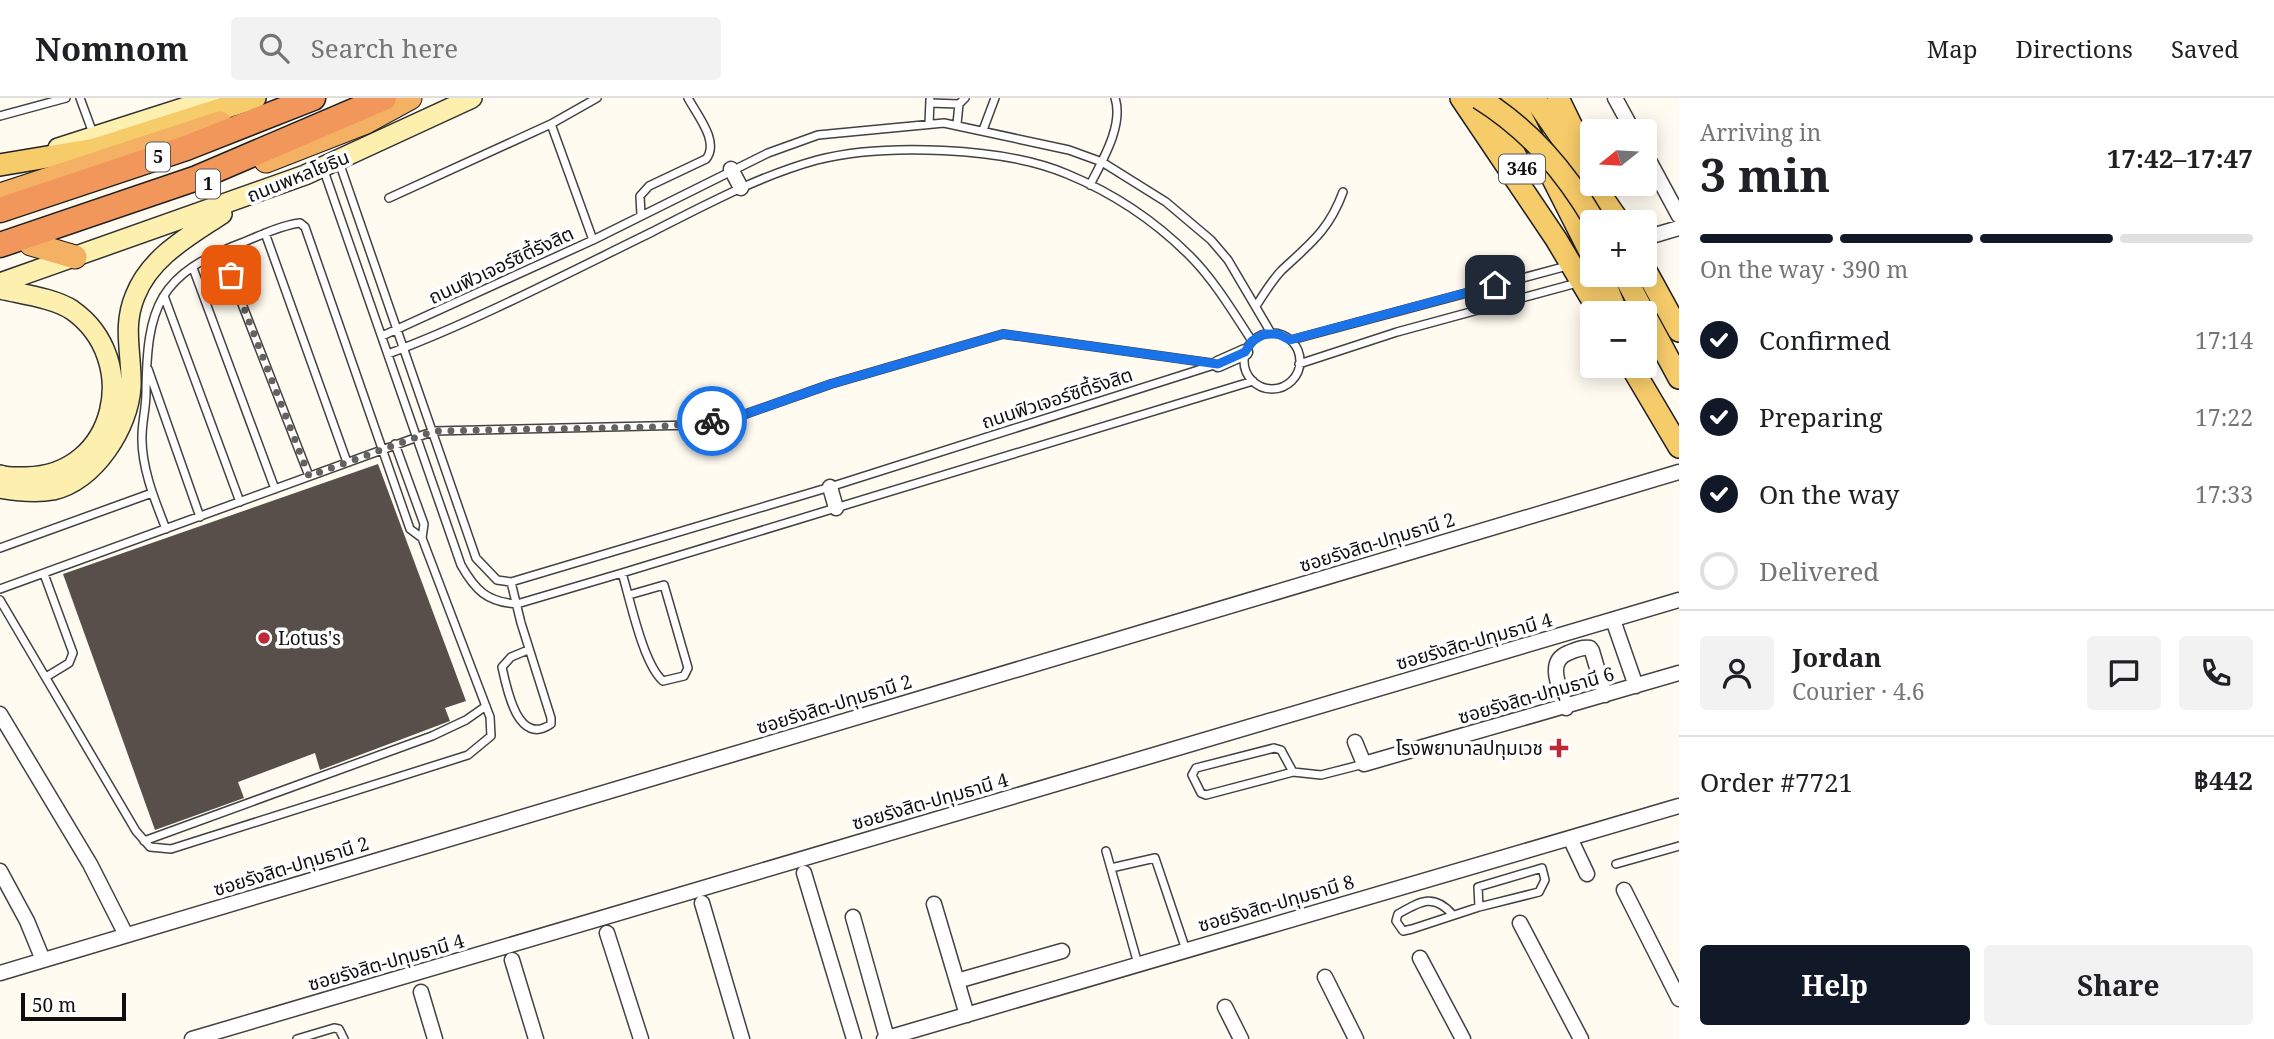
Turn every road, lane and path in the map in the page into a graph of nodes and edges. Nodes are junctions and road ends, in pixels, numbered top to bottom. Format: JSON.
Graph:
{"nodes":[{"id":1,"x":66,"y":98,"type":"edge"},
{"id":2,"x":80,"y":98,"type":"edge"},
{"id":3,"x":214,"y":98,"type":"edge"},
{"id":4,"x":255,"y":98,"type":"edge"},
{"id":5,"x":287,"y":98,"type":"edge"},
{"id":6,"x":313,"y":98,"type":"edge"},
{"id":7,"x":384,"y":98,"type":"edge"},
{"id":8,"x":410,"y":98,"type":"edge"},
{"id":9,"x":472,"y":98,"type":"edge"},
{"id":10,"x":597,"y":98,"type":"edge"},
{"id":11,"x":688,"y":98,"type":"edge"},
{"id":12,"x":995,"y":98,"type":"edge"},
{"id":13,"x":1115,"y":98,"type":"edge"},
{"id":14,"x":1461,"y":98,"type":"edge"},
{"id":15,"x":1479,"y":98,"type":"edge"},
{"id":16,"x":1487,"y":98,"type":"edge"},
{"id":17,"x":1512,"y":98,"type":"edge"},
{"id":18,"x":1534,"y":98,"type":"edge"},
{"id":19,"x":1558,"y":98,"type":"edge"},
{"id":20,"x":1615,"y":98,"type":"edge"},
{"id":21,"x":930,"y":100,"type":"edge"},
{"id":22,"x":962,"y":101,"type":"edge"},
{"id":23,"x":0,"y":116,"type":"edge"},
{"id":24,"x":1626,"y":119,"type":"edge"},
{"id":25,"x":551,"y":124,"type":"junction"},
{"id":26,"x":929,"y":124,"type":"junction"},
{"id":27,"x":957,"y":124,"type":"junction"},
{"id":28,"x":982,"y":130,"type":"junction"},
{"id":29,"x":94,"y":137,"type":"junction"},
{"id":30,"x":1580,"y":144,"type":"edge"},
{"id":31,"x":1102,"y":162,"type":"junction"},
{"id":32,"x":331,"y":164,"type":"junction"},
{"id":33,"x":0,"y":165,"type":"edge"},
{"id":34,"x":731,"y":169,"type":"junction"},
{"id":35,"x":1657,"y":175,"type":"edge"},
{"id":36,"x":1090,"y":185,"type":"junction"},
{"id":37,"x":741,"y":188,"type":"junction"},
{"id":38,"x":1343,"y":192,"type":"dead end"},
{"id":39,"x":0,"y":195,"type":"edge"},
{"id":40,"x":249,"y":197,"type":"junction"},
{"id":41,"x":389,"y":198,"type":"dead end"},
{"id":42,"x":0,"y":210,"type":"edge"},
{"id":43,"x":1601,"y":210,"type":"edge"},
{"id":44,"x":1604,"y":210,"type":"edge"},
{"id":45,"x":640,"y":215,"type":"junction"},
{"id":46,"x":1679,"y":216,"type":"edge"},
{"id":47,"x":1679,"y":228,"type":"edge"},
{"id":48,"x":1580,"y":232,"type":"edge"},
{"id":49,"x":265,"y":233,"type":"junction"},
{"id":50,"x":1657,"y":234,"type":"edge"},
{"id":51,"x":593,"y":240,"type":"junction"},
{"id":52,"x":1556,"y":240,"type":"junction"},
{"id":53,"x":31,"y":244,"type":"junction"},
{"id":54,"x":0,"y":245,"type":"edge"},
{"id":55,"x":221,"y":250,"type":"junction"},
{"id":56,"x":0,"y":254,"type":"edge"},
{"id":57,"x":75,"y":257,"type":"junction"},
{"id":58,"x":193,"y":268,"type":"junction"},
{"id":59,"x":1576,"y":273,"type":"junction"},
{"id":60,"x":1655,"y":287,"type":"edge"},
{"id":61,"x":4,"y":291,"type":"edge"},
{"id":62,"x":163,"y":295,"type":"junction"},
{"id":63,"x":1593,"y":301,"type":"edge"},
{"id":64,"x":1256,"y":306,"type":"junction"},
{"id":65,"x":397,"y":330,"type":"junction"},
{"id":66,"x":1679,"y":331,"type":"edge"},
{"id":67,"x":1270,"y":333,"type":"junction"},
{"id":68,"x":382,"y":337,"type":"junction"},
{"id":69,"x":1657,"y":337,"type":"edge"},
{"id":70,"x":1290,"y":340,"type":"junction"},
{"id":71,"x":1249,"y":347,"type":"junction"},
{"id":72,"x":404,"y":348,"type":"junction"},
{"id":73,"x":388,"y":354,"type":"junction"},
{"id":74,"x":146,"y":363,"type":"junction"},
{"id":75,"x":1218,"y":364,"type":"junction"},
{"id":76,"x":1299,"y":364,"type":"junction"},
{"id":77,"x":1638,"y":378,"type":"edge"},
{"id":78,"x":1643,"y":378,"type":"edge"},
{"id":79,"x":1679,"y":378,"type":"edge"},
{"id":80,"x":1253,"y":381,"type":"junction"},
{"id":81,"x":122,"y":390,"type":"junction"},
{"id":82,"x":1650,"y":397,"type":"junction"},
{"id":83,"x":434,"y":431,"type":"junction"},
{"id":84,"x":417,"y":436,"type":"junction"},
{"id":85,"x":395,"y":444,"type":"junction"},
{"id":86,"x":1679,"y":447,"type":"edge"},
{"id":87,"x":381,"y":449,"type":"junction"},
{"id":88,"x":346,"y":462,"type":"junction"},
{"id":89,"x":1679,"y":472,"type":"edge"},
{"id":90,"x":0,"y":475,"type":"edge"},
{"id":91,"x":309,"y":476,"type":"junction"},
{"id":92,"x":830,"y":487,"type":"junction"},
{"id":93,"x":0,"y":488,"type":"edge"},
{"id":94,"x":275,"y":489,"type":"junction"},
{"id":95,"x":152,"y":493,"type":"junction"},
{"id":96,"x":240,"y":502,"type":"junction"},
{"id":97,"x":836,"y":508,"type":"junction"},
{"id":98,"x":200,"y":517,"type":"junction"},
{"id":99,"x":166,"y":529,"type":"junction"},
{"id":100,"x":422,"y":538,"type":"junction"},
{"id":101,"x":0,"y":548,"type":"edge"},
{"id":102,"x":622,"y":573,"type":"junction"},
{"id":103,"x":44,"y":574,"type":"junction"},
{"id":104,"x":511,"y":582,"type":"junction"},
{"id":105,"x":0,"y":589,"type":"edge"},
{"id":106,"x":629,"y":595,"type":"junction"},
{"id":107,"x":0,"y":600,"type":"edge"},
{"id":108,"x":1679,"y":600,"type":"edge"},
{"id":109,"x":517,"y":604,"type":"junction"},
{"id":110,"x":1613,"y":620,"type":"junction"},
{"id":111,"x":528,"y":650,"type":"junction"},
{"id":112,"x":1679,"y":673,"type":"edge"},
{"id":113,"x":46,"y":677,"type":"junction"},
{"id":114,"x":1636,"y":686,"type":"junction"},
{"id":115,"x":1605,"y":695,"type":"junction"},
{"id":116,"x":486,"y":706,"type":"junction"},
{"id":117,"x":1566,"y":708,"type":"junction"},
{"id":118,"x":0,"y":714,"type":"edge"},
{"id":119,"x":1355,"y":742,"type":"dead end"},
{"id":120,"x":1364,"y":764,"type":"junction"},
{"id":121,"x":1293,"y":772,"type":"junction"},
{"id":122,"x":1679,"y":806,"type":"edge"},
{"id":123,"x":1570,"y":838,"type":"junction"},
{"id":124,"x":144,"y":842,"type":"junction"},
{"id":125,"x":1679,"y":846,"type":"edge"},
{"id":126,"x":1536,"y":848,"type":"junction"},
{"id":127,"x":1106,"y":851,"type":"dead end"},
{"id":128,"x":1616,"y":864,"type":"dead end"},
{"id":129,"x":1111,"y":868,"type":"junction"},
{"id":130,"x":1542,"y":868,"type":"junction"},
{"id":131,"x":0,"y":871,"type":"edge"},
{"id":132,"x":804,"y":873,"type":"dead end"},
{"id":133,"x":1587,"y":874,"type":"dead end"},
{"id":134,"x":1624,"y":891,"type":"dead end"},
{"id":135,"x":702,"y":903,"type":"dead end"},
{"id":136,"x":934,"y":904,"type":"dead end"},
{"id":137,"x":1479,"y":907,"type":"junction"},
{"id":138,"x":1452,"y":915,"type":"junction"},
{"id":139,"x":853,"y":917,"type":"dead end"},
{"id":140,"x":1520,"y":923,"type":"dead end"},
{"id":141,"x":607,"y":933,"type":"dead end"},
{"id":142,"x":126,"y":935,"type":"junction"},
{"id":143,"x":1186,"y":950,"type":"junction"},
{"id":144,"x":1062,"y":951,"type":"dead end"},
{"id":145,"x":1420,"y":958,"type":"dead end"},
{"id":146,"x":43,"y":960,"type":"junction"},
{"id":147,"x":512,"y":960,"type":"dead end"},
{"id":148,"x":1139,"y":964,"type":"junction"},
{"id":149,"x":0,"y":973,"type":"edge"},
{"id":150,"x":1325,"y":977,"type":"dead end"},
{"id":151,"x":957,"y":981,"type":"junction"},
{"id":152,"x":421,"y":992,"type":"dead end"},
{"id":153,"x":1679,"y":999,"type":"edge"},
{"id":154,"x":1225,"y":1007,"type":"dead end"},
{"id":155,"x":967,"y":1015,"type":"junction"},
{"id":156,"x":192,"y":1039,"type":"edge"},
{"id":157,"x":297,"y":1039,"type":"edge"},
{"id":158,"x":344,"y":1039,"type":"edge"},
{"id":159,"x":435,"y":1039,"type":"edge"},
{"id":160,"x":536,"y":1039,"type":"edge"},
{"id":161,"x":641,"y":1039,"type":"edge"},
{"id":162,"x":742,"y":1039,"type":"edge"},
{"id":163,"x":854,"y":1039,"type":"edge"},
{"id":164,"x":886,"y":1039,"type":"edge"},
{"id":165,"x":1241,"y":1039,"type":"edge"},
{"id":166,"x":1356,"y":1039,"type":"edge"},
{"id":167,"x":1463,"y":1039,"type":"edge"},
{"id":168,"x":1581,"y":1039,"type":"edge"}],
"edges":[{"from":1,"to":23,"type":"lane"},
{"from":2,"to":29,"type":"lane"},
{"from":3,"to":29,"type":"main road"},
{"from":4,"to":33,"type":"main road"},
{"from":5,"to":39,"type":"highway"},
{"from":6,"to":42,"type":"highway","number":"5"},
{"from":7,"to":54,"type":"highway","number":"5"},
{"from":8,"to":53,"type":"highway","name":"ถนนพหลโยธิน","number":"1"},
{"from":9,"to":32,"type":"main road","name":"ถนนพหลโยธิน","number":"1"},
{"from":10,"to":25,"type":"lane"},
{"from":11,"to":45,"type":"lane"},
{"from":12,"to":28,"type":"lane"},
{"from":13,"to":31,"type":"lane"},
{"from":14,"to":52,"type":"main road"},
{"from":15,"to":43,"type":"main road","bridge":true},
{"from":16,"to":52,"type":"main road","number":"346"},
{"from":17,"to":48,"type":"main road","bridge":true},
{"from":18,"to":44,"type":"main road"},
{"from":19,"to":30,"type":"main road"},
{"from":20,"to":24,"type":"street"},
{"from":21,"to":22,"type":"lane"},
{"from":21,"to":26,"type":"lane"},
{"from":22,"to":27,"type":"lane"},
{"from":25,"to":41,"type":"lane"},
{"from":25,"to":51,"type":"lane"},
{"from":26,"to":27,"type":"lane","name":"ถนนฟิวเจอร์ซิตี้รังสิต"},
{"from":26,"to":34,"type":"lane","name":"ถนนฟิวเจอร์ซิตี้รังสิต"},
{"from":27,"to":28,"type":"lane","name":"ถนนฟิวเจอร์ซิตี้รังสิต"},
{"from":28,"to":31,"type":"lane","name":"ถนนฟิวเจอร์ซิตี้รังสิต"},
{"from":29,"to":33,"type":"main road"},
{"from":31,"to":36,"type":"lane"},
{"from":31,"to":64,"type":"lane","name":"ถนนฟิวเจอร์ซิตี้รังสิต"},
{"from":32,"to":40,"type":"main road","name":"ถนนพหลโยธิน","number":"1"},
{"from":32,"to":65,"type":"lane"},
{"from":32,"to":68,"type":"lane"},
{"from":34,"to":37,"type":"street"},
{"from":34,"to":45,"type":"lane","name":"ถนนฟิวเจอร์ซิตี้รังสิต"},
{"from":35,"to":46,"type":"street"},
{"from":36,"to":37,"type":"lane","name":"ถนนฟิวเจอร์ซิตี้รังสิต"},
{"from":36,"to":71,"type":"lane","name":"ถนนฟิวเจอร์ซิตี้รังสิต"},
{"from":37,"to":72,"type":"lane","name":"ถนนฟิวเจอร์ซิตี้รังสิต"},
{"from":38,"to":64,"type":"lane"},
{"from":40,"to":57,"type":"main road","name":"ถนนพหลโยธิน","number":"1"},
{"from":40,"to":81,"type":"main road"},
{"from":45,"to":51,"type":"lane","name":"ถนนฟิวเจอร์ซิตี้รังสิต"},
{"from":47,"to":50,"type":"street"},
{"from":49,"to":55,"type":"lane"},
{"from":49,"to":87,"type":"lane"},
{"from":49,"to":88,"type":"lane"},
{"from":51,"to":65,"type":"lane","name":"ถนนฟิวเจอร์ซิตี้รังสิต"},
{"from":52,"to":59,"type":"main road","number":"346"},
{"from":53,"to":56,"type":"highway","name":"ถนนพหลโยธิน","number":"1"},
{"from":53,"to":57,"type":"highway"},
{"from":55,"to":58,"type":"lane"},
{"from":55,"to":91,"type":"lane"},
{"from":57,"to":61,"type":"main road","name":"ถนนพหลโยธิน","number":"1"},
{"from":58,"to":62,"type":"lane"},
{"from":58,"to":94,"type":"lane"},
{"from":59,"to":63,"type":"main road","number":"346"},
{"from":59,"to":70,"type":"lane"},
{"from":59,"to":76,"type":"lane","name":"ถนนฟิวเจอร์ซิตี้รังสิต"},
{"from":60,"to":66,"type":"main road"},
{"from":61,"to":81,"type":"main road"},
{"from":62,"to":74,"type":"lane"},
{"from":62,"to":96,"type":"lane"},
{"from":64,"to":67,"type":"lane","name":"ถนนฟิวเจอร์ซิตี้รังสิต"},
{"from":65,"to":68,"type":"lane","name":"ถนนฟิวเจอร์ซิตี้รังสิต"},
{"from":65,"to":72,"type":"lane"},
{"from":67,"to":70,"type":"lane"},
{"from":67,"to":71,"type":"lane"},
{"from":68,"to":73,"type":"lane"},
{"from":69,"to":79,"type":"main road"},
{"from":70,"to":76,"type":"lane"},
{"from":71,"to":75,"type":"street"},
{"from":71,"to":80,"type":"lane","name":"ถนนฟิวเจอร์ซิตี้รังสิต"},
{"from":72,"to":73,"type":"lane","name":"ถนนฟิวเจอร์ซิตี้รังสิต"},
{"from":72,"to":83,"type":"lane"},
{"from":73,"to":84,"type":"lane"},
{"from":74,"to":95,"type":"lane"},
{"from":74,"to":98,"type":"lane"},
{"from":75,"to":83,"type":"lane","name":"ถนนฟิวเจอร์ซิตี้รังสิต"},
{"from":75,"to":92,"type":"lane","name":"ถนนฟิวเจอร์ซิตี้รังสิต"},
{"from":76,"to":80,"type":"lane","name":"ถนนฟิวเจอร์ซิตี้รังสิต"},
{"from":77,"to":82,"type":"main road"},
{"from":78,"to":82,"type":"main road"},
{"from":80,"to":97,"type":"lane","name":"ถนนฟิวเจอร์ซิตี้รังสิต"},
{"from":81,"to":90,"type":"main road"},
{"from":81,"to":93,"type":"main road"},
{"from":82,"to":86,"type":"main road"},
{"from":83,"to":84,"type":"lane","name":"ถนนฟิวเจอร์ซิตี้รังสิต"},
{"from":83,"to":104,"type":"lane"},
{"from":84,"to":85,"type":"lane","name":"ถนนฟิวเจอร์ซิตี้รังสิต"},
{"from":84,"to":109,"type":"lane"},
{"from":85,"to":87,"type":"lane","name":"ถนนฟิวเจอร์ซิตี้รังสิต"},
{"from":85,"to":100,"type":"lane"},
{"from":87,"to":88,"type":"lane","name":"ถนนฟิวเจอร์ซิตี้รังสิต"},
{"from":87,"to":100,"type":"lane"},
{"from":88,"to":91,"type":"lane","name":"ถนนฟิวเจอร์ซิตี้รังสิต"},
{"from":89,"to":142,"type":"street","name":"ซอยรังสิต-ปทุมธานี 2"},
{"from":91,"to":94,"type":"lane","name":"ถนนฟิวเจอร์ซิตี้รังสิต"},
{"from":92,"to":97,"type":"street"},
{"from":92,"to":104,"type":"lane","name":"ถนนฟิวเจอร์ซิตี้รังสิต"},
{"from":94,"to":96,"type":"lane","name":"ถนนฟิวเจอร์ซิตี้รังสิต"},
{"from":95,"to":99,"type":"lane"},
{"from":95,"to":101,"type":"lane"},
{"from":96,"to":98,"type":"lane","name":"ถนนฟิวเจอร์ซิตี้รังสิต"},
{"from":97,"to":102,"type":"lane","name":"ถนนฟิวเจอร์ซิตี้รังสิต"},
{"from":98,"to":99,"type":"lane","name":"ถนนฟิวเจอร์ซิตี้รังสิต"},
{"from":99,"to":103,"type":"lane","name":"ถนนฟิวเจอร์ซิตี้รังสิต"},
{"from":100,"to":116,"type":"lane"},
{"from":102,"to":106,"type":"lane"},
{"from":102,"to":109,"type":"lane","name":"ถนนฟิวเจอร์ซิตี้รังสิต"},
{"from":103,"to":105,"type":"lane","name":"ถนนฟิวเจอร์ซิตี้รังสิต"},
{"from":103,"to":113,"type":"lane"},
{"from":104,"to":109,"type":"lane"},
{"from":106,"to":106,"type":"lane"},
{"from":107,"to":113,"type":"lane"},
{"from":108,"to":110,"type":"street","name":"ซอยรังสิต-ปทุมธานี 4"},
{"from":109,"to":111,"type":"lane"},
{"from":110,"to":114,"type":"street"},
{"from":110,"to":156,"type":"street","name":"ซอยรังสิต-ปทุมธานี 4"},
{"from":111,"to":111,"type":"lane"},
{"from":112,"to":114,"type":"street","name":"ซอยรังสิต-ปทุมธานี 6"},
{"from":113,"to":124,"type":"lane"},
{"from":114,"to":115,"type":"street","name":"ซอยรังสิต-ปทุมธานี 6"},
{"from":115,"to":117,"type":"street","name":"ซอยรังสิต-ปทุมธานี 6"},
{"from":115,"to":117,"type":"street"},
{"from":116,"to":124,"type":"lane"},
{"from":116,"to":124,"type":"lane"},
{"from":117,"to":120,"type":"street","name":"ซอยรังสิต-ปทุมธานี 6"},
{"from":118,"to":142,"type":"street"},
{"from":119,"to":120,"type":"street"},
{"from":120,"to":121,"type":"lane"},
{"from":121,"to":121,"type":"lane"},
{"from":122,"to":123,"type":"street","name":"ซอยรังสิต-ปทุมธานี 8"},
{"from":123,"to":126,"type":"street","name":"ซอยรังสิต-ปทุมธานี 8"},
{"from":123,"to":133,"type":"street"},
{"from":125,"to":128,"type":"lane"},
{"from":126,"to":130,"type":"lane"},
{"from":126,"to":143,"type":"street","name":"ซอยรังสิต-ปทุมธานี 8"},
{"from":127,"to":129,"type":"lane"},
{"from":129,"to":143,"type":"lane"},
{"from":129,"to":148,"type":"lane"},
{"from":130,"to":137,"type":"lane"},
{"from":130,"to":137,"type":"lane"},
{"from":131,"to":146,"type":"street"},
{"from":132,"to":163,"type":"street"},
{"from":134,"to":153,"type":"street"},
{"from":135,"to":162,"type":"street"},
{"from":136,"to":151,"type":"street"},
{"from":137,"to":138,"type":"lane"},
{"from":138,"to":138,"type":"lane"},
{"from":139,"to":164,"type":"street"},
{"from":140,"to":168,"type":"street"},
{"from":141,"to":161,"type":"street"},
{"from":142,"to":146,"type":"street","name":"ซอยรังสิต-ปทุมธานี 2"},
{"from":143,"to":148,"type":"street","name":"ซอยรังสิต-ปทุมธานี 8"},
{"from":144,"to":151,"type":"street"},
{"from":145,"to":167,"type":"street"},
{"from":146,"to":149,"type":"street","name":"ซอยรังสิต-ปทุมธานี 2"},
{"from":147,"to":160,"type":"street"},
{"from":148,"to":155,"type":"street","name":"ซอยรังสิต-ปทุมธานี 8"},
{"from":150,"to":166,"type":"street"},
{"from":151,"to":155,"type":"street"},
{"from":152,"to":159,"type":"street"},
{"from":154,"to":165,"type":"street"},
{"from":155,"to":164,"type":"street","name":"ซอยรังสิต-ปทุมธานี 8"},
{"from":157,"to":158,"type":"lane"}]}
